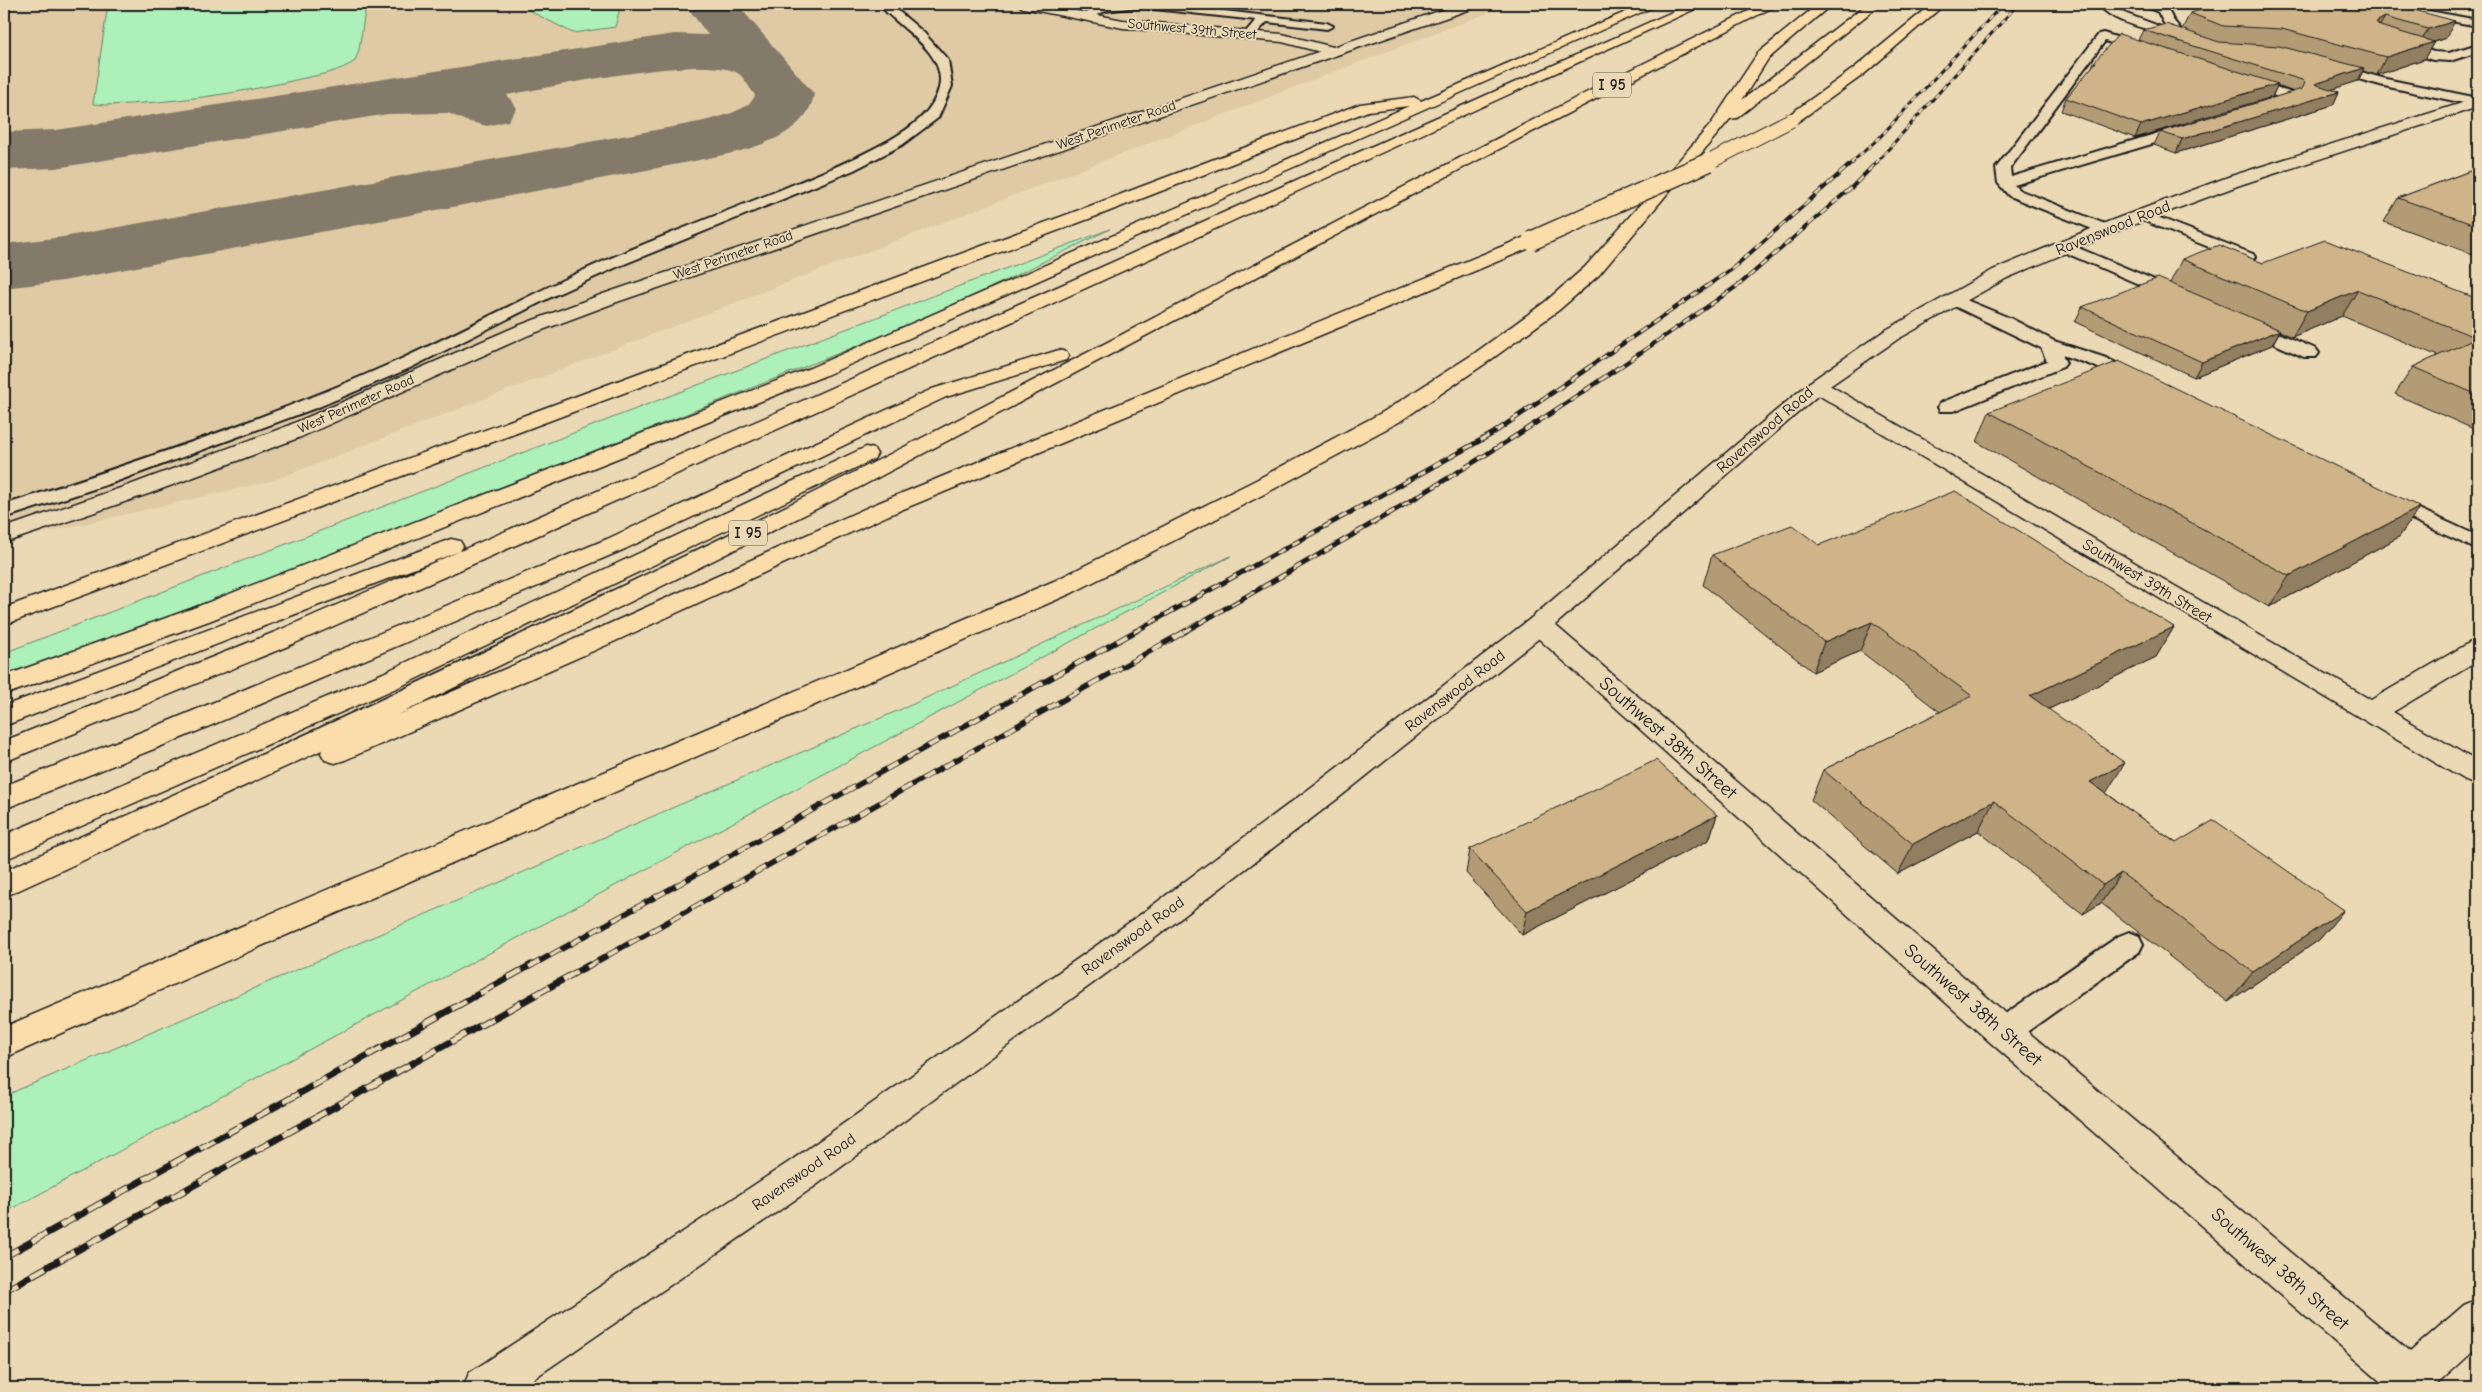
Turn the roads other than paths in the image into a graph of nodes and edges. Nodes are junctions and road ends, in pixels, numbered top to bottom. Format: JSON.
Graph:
{"nodes":[{"id":1,"x":884,"y":4,"type":"edge"},
{"id":2,"x":1023,"y":4,"type":"edge"},
{"id":3,"x":1136,"y":4,"type":"edge"},
{"id":4,"x":1472,"y":4,"type":"edge"},
{"id":5,"x":1654,"y":4,"type":"edge"},
{"id":6,"x":1700,"y":4,"type":"edge"},
{"id":7,"x":1752,"y":4,"type":"edge"},
{"id":8,"x":1773,"y":4,"type":"edge"},
{"id":9,"x":1826,"y":4,"type":"edge"},
{"id":10,"x":1876,"y":4,"type":"edge"},
{"id":11,"x":1939,"y":4,"type":"edge"},
{"id":12,"x":2110,"y":4,"type":"edge"},
{"id":13,"x":2145,"y":4,"type":"edge"},
{"id":14,"x":2374,"y":4,"type":"edge"},
{"id":15,"x":1083,"y":17,"type":"junction"},
{"id":16,"x":1264,"y":18,"type":"junction"},
{"id":17,"x":2478,"y":23,"type":"edge"},
{"id":18,"x":1327,"y":26,"type":"dead end"},
{"id":19,"x":1250,"y":34,"type":"junction"},
{"id":20,"x":2180,"y":38,"type":"junction"},
{"id":21,"x":2385,"y":42,"type":"edge"},
{"id":22,"x":2197,"y":43,"type":"edge"},
{"id":23,"x":2478,"y":48,"type":"edge"},
{"id":24,"x":1332,"y":51,"type":"junction"},
{"id":25,"x":2159,"y":54,"type":"edge"},
{"id":26,"x":2316,"y":64,"type":"edge"},
{"id":27,"x":2235,"y":79,"type":"edge"},
{"id":28,"x":1446,"y":97,"type":"junction"},
{"id":29,"x":2478,"y":102,"type":"edge"},
{"id":30,"x":2253,"y":108,"type":"edge"},
{"id":31,"x":2196,"y":126,"type":"edge"},
{"id":32,"x":1717,"y":127,"type":"junction"},
{"id":33,"x":2006,"y":183,"type":"junction"},
{"id":34,"x":2142,"y":215,"type":"junction"},
{"id":35,"x":2105,"y":230,"type":"junction"},
{"id":36,"x":2064,"y":247,"type":"junction"},
{"id":37,"x":2258,"y":262,"type":"edge"},
{"id":38,"x":1954,"y":300,"type":"junction"},
{"id":39,"x":2192,"y":302,"type":"edge"},
{"id":40,"x":2228,"y":317,"type":"edge"},
{"id":41,"x":2048,"y":345,"type":"junction"},
{"id":42,"x":2310,"y":352,"type":"dead end"},
{"id":43,"x":1059,"y":356,"type":"junction"},
{"id":44,"x":1818,"y":386,"type":"junction"},
{"id":45,"x":2151,"y":387,"type":"edge"},
{"id":46,"x":1947,"y":407,"type":"dead end"},
{"id":47,"x":772,"y":423,"type":"junction"},
{"id":48,"x":2366,"y":490,"type":"edge"},
{"id":49,"x":4,"y":512,"type":"edge"},
{"id":50,"x":4,"y":536,"type":"edge"},
{"id":51,"x":2478,"y":544,"type":"edge"},
{"id":52,"x":6,"y":616,"type":"edge"},
{"id":53,"x":1539,"y":625,"type":"junction"},
{"id":54,"x":2478,"y":649,"type":"edge"},
{"id":55,"x":4,"y":686,"type":"edge"},
{"id":56,"x":2370,"y":713,"type":"junction"},
{"id":57,"x":4,"y":716,"type":"edge"},
{"id":58,"x":4,"y":752,"type":"edge"},
{"id":59,"x":2478,"y":775,"type":"edge"},
{"id":60,"x":4,"y":798,"type":"edge"},
{"id":61,"x":4,"y":848,"type":"edge"},
{"id":62,"x":32,"y":872,"type":"junction"},
{"id":63,"x":4,"y":885,"type":"edge"},
{"id":64,"x":2129,"y":944,"type":"dead end"},
{"id":65,"x":2003,"y":1032,"type":"junction"},
{"id":66,"x":4,"y":1043,"type":"edge"},
{"id":67,"x":2478,"y":1319,"type":"edge"},
{"id":68,"x":484,"y":1388,"type":"edge"}],
"edges":[{"from":1,"to":49,"type":"lane"},
{"from":2,"to":15,"type":"street","name":"Southwest 39th Street"},
{"from":3,"to":15,"type":"lane"},
{"from":3,"to":16,"type":"lane"},
{"from":4,"to":24,"type":"street","name":"West Perimeter Road"},
{"from":5,"to":28,"type":"highway"},
{"from":6,"to":47,"type":"highway"},
{"from":7,"to":43,"type":"highway"},
{"from":8,"to":62,"type":"highway","number":"I 95"},
{"from":9,"to":32,"type":"highway"},
{"from":10,"to":32,"type":"highway"},
{"from":11,"to":62,"type":"highway","bridge":true},
{"from":12,"to":20,"type":"lane"},
{"from":13,"to":20,"type":"lane"},
{"from":14,"to":17,"type":"lane"},
{"from":15,"to":19,"type":"street","name":"Southwest 39th Street"},
{"from":16,"to":18,"type":"lane"},
{"from":16,"to":19,"type":"lane"},
{"from":19,"to":24,"type":"street","name":"Southwest 39th Street"},
{"from":20,"to":22,"type":"lane"},
{"from":21,"to":23,"type":"lane"},
{"from":24,"to":50,"type":"street","name":"West Perimeter Road"},
{"from":25,"to":33,"type":"lane"},
{"from":26,"to":29,"type":"lane"},
{"from":27,"to":30,"type":"lane"},
{"from":28,"to":52,"type":"highway"},
{"from":28,"to":55,"type":"highway"},
{"from":29,"to":34,"type":"street","name":"Ravenswood Road"},
{"from":31,"to":33,"type":"lane"},
{"from":32,"to":66,"type":"highway"},
{"from":33,"to":35,"type":"lane"},
{"from":34,"to":35,"type":"street","name":"Ravenswood Road"},
{"from":34,"to":37,"type":"lane"},
{"from":35,"to":36,"type":"street","name":"Ravenswood Road"},
{"from":36,"to":38,"type":"street","name":"Ravenswood Road"},
{"from":36,"to":39,"type":"lane"},
{"from":38,"to":41,"type":"lane"},
{"from":38,"to":44,"type":"street","name":"Ravenswood Road"},
{"from":40,"to":42,"type":"lane"},
{"from":41,"to":45,"type":"lane"},
{"from":41,"to":46,"type":"lane"},
{"from":43,"to":60,"type":"highway"},
{"from":43,"to":61,"type":"highway"},
{"from":44,"to":53,"type":"street","name":"Ravenswood Road"},
{"from":44,"to":56,"type":"street","name":"Southwest 39th Street"},
{"from":47,"to":57,"type":"highway"},
{"from":47,"to":58,"type":"highway"},
{"from":48,"to":51,"type":"lane"},
{"from":53,"to":65,"type":"street","name":"Southwest 38th Street"},
{"from":53,"to":68,"type":"street","name":"Ravenswood Road"},
{"from":54,"to":56,"type":"street"},
{"from":56,"to":59,"type":"street","name":"Southwest 39th Street"},
{"from":62,"to":63,"type":"highway","number":"I 95"},
{"from":64,"to":65,"type":"lane"},
{"from":65,"to":67,"type":"street","name":"Southwest 38th Street"}]}
